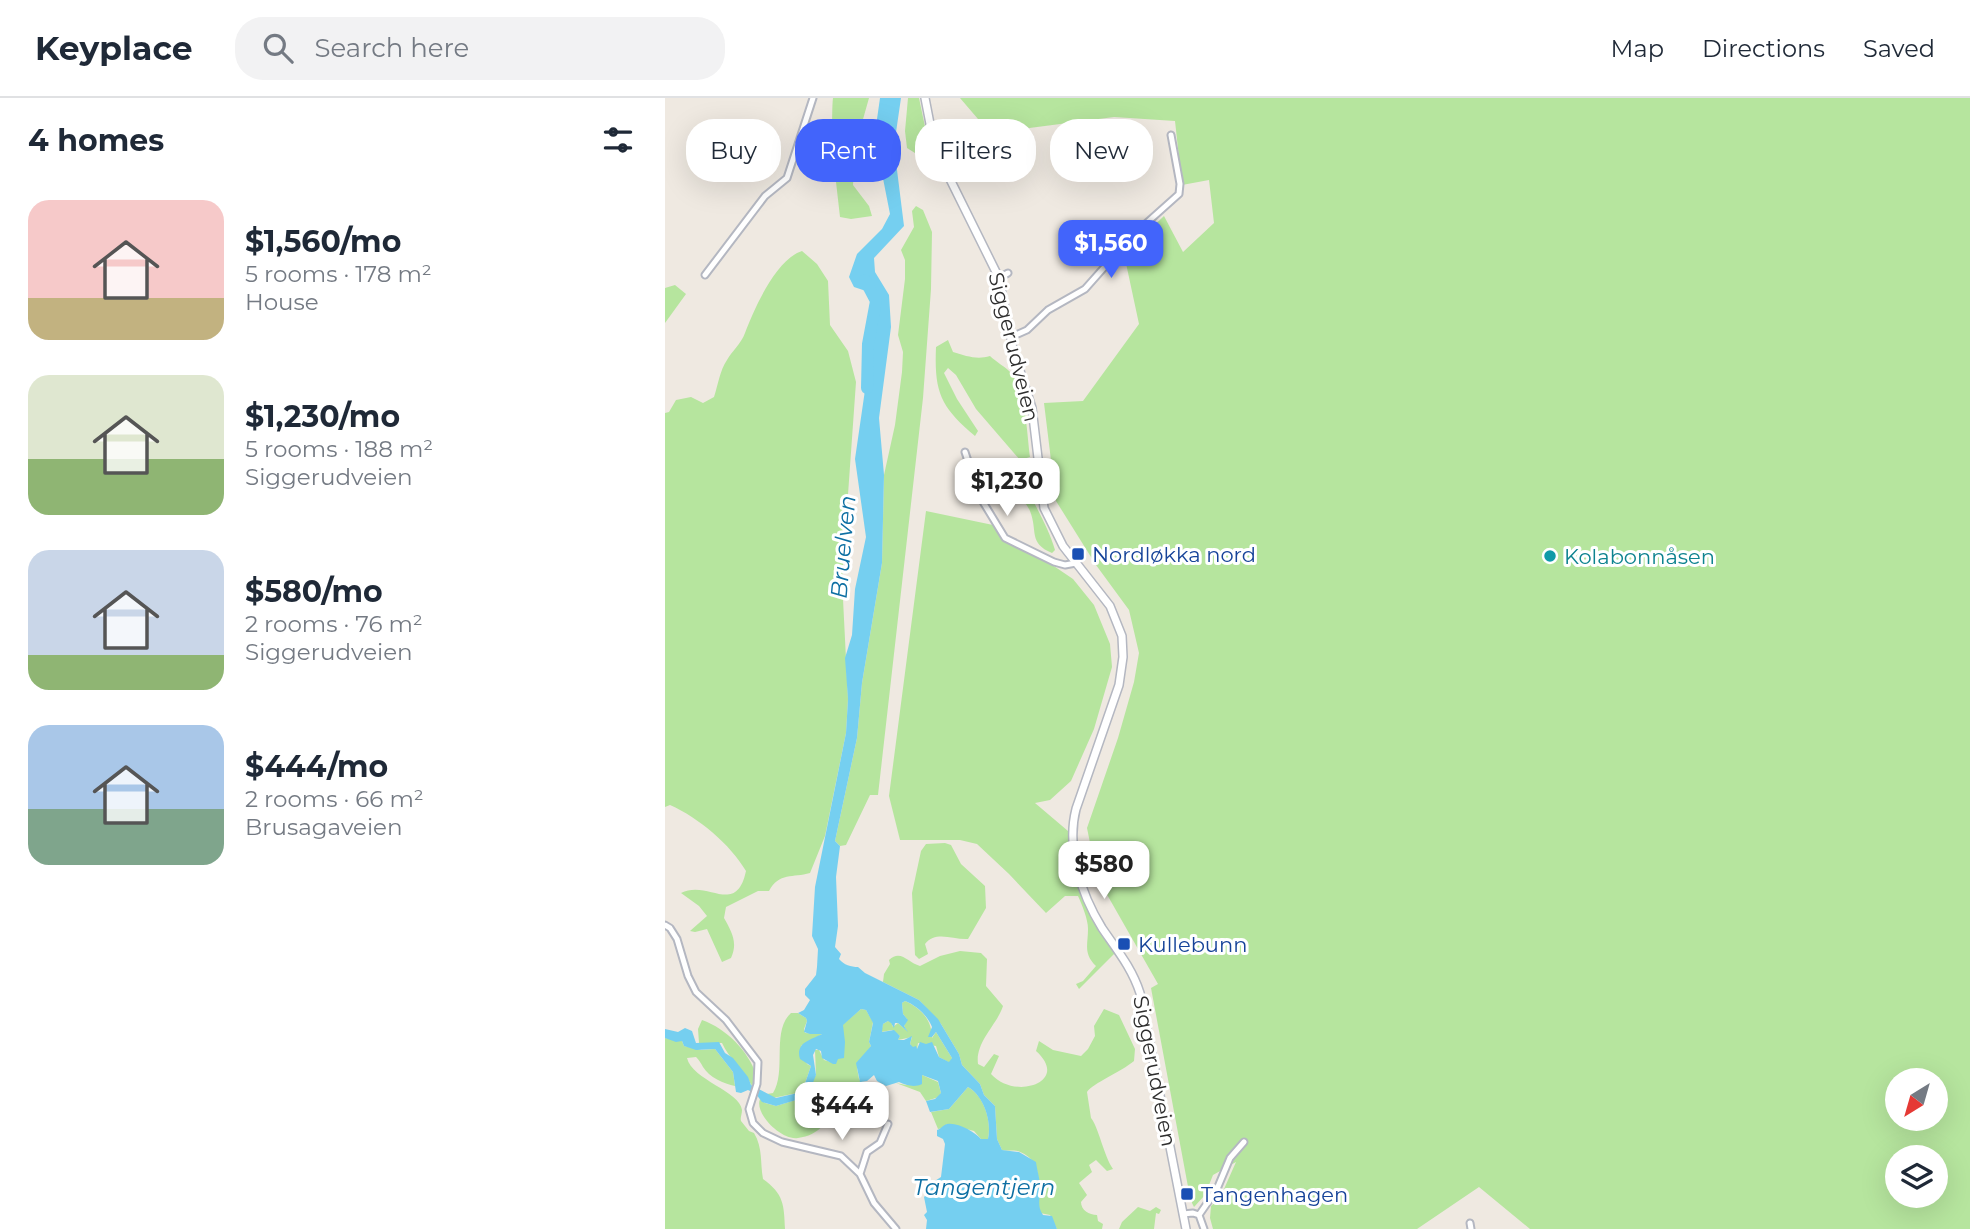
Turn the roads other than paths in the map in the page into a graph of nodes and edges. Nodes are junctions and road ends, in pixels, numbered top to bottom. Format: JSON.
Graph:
{"nodes":[{"id":1,"x":813,"y":98,"type":"edge"},
{"id":2,"x":925,"y":98,"type":"edge"},
{"id":3,"x":1171,"y":135,"type":"dead end"},
{"id":4,"x":1008,"y":274,"type":"dead end"},
{"id":5,"x":705,"y":275,"type":"dead end"},
{"id":6,"x":999,"y":278,"type":"junction"},
{"id":7,"x":1018,"y":334,"type":"dead end"},
{"id":8,"x":965,"y":452,"type":"dead end"},
{"id":9,"x":1076,"y":563,"type":"junction"},
{"id":10,"x":665,"y":925,"type":"edge"},
{"id":11,"x":888,"y":1124,"type":"dead end"},
{"id":12,"x":1244,"y":1142,"type":"dead end"},
{"id":13,"x":860,"y":1174,"type":"junction"},
{"id":14,"x":1183,"y":1214,"type":"junction"},
{"id":15,"x":1199,"y":1215,"type":"junction"},
{"id":16,"x":896,"y":1229,"type":"edge"},
{"id":17,"x":1186,"y":1229,"type":"edge"},
{"id":18,"x":1203,"y":1229,"type":"edge"}],
"edges":[{"from":1,"to":5,"type":"street"},
{"from":2,"to":6,"type":"main road","name":"Siggerudveien"},
{"from":3,"to":7,"type":"street"},
{"from":4,"to":6,"type":"street"},
{"from":6,"to":9,"type":"main road","name":"Siggerudveien"},
{"from":8,"to":9,"type":"street"},
{"from":9,"to":14,"type":"main road","name":"Siggerudveien"},
{"from":10,"to":13,"type":"street"},
{"from":11,"to":13,"type":"street"},
{"from":12,"to":15,"type":"street"},
{"from":13,"to":16,"type":"street"},
{"from":14,"to":15,"type":"street"},
{"from":14,"to":17,"type":"main road","name":"Siggerudveien"},
{"from":15,"to":18,"type":"street"}]}
